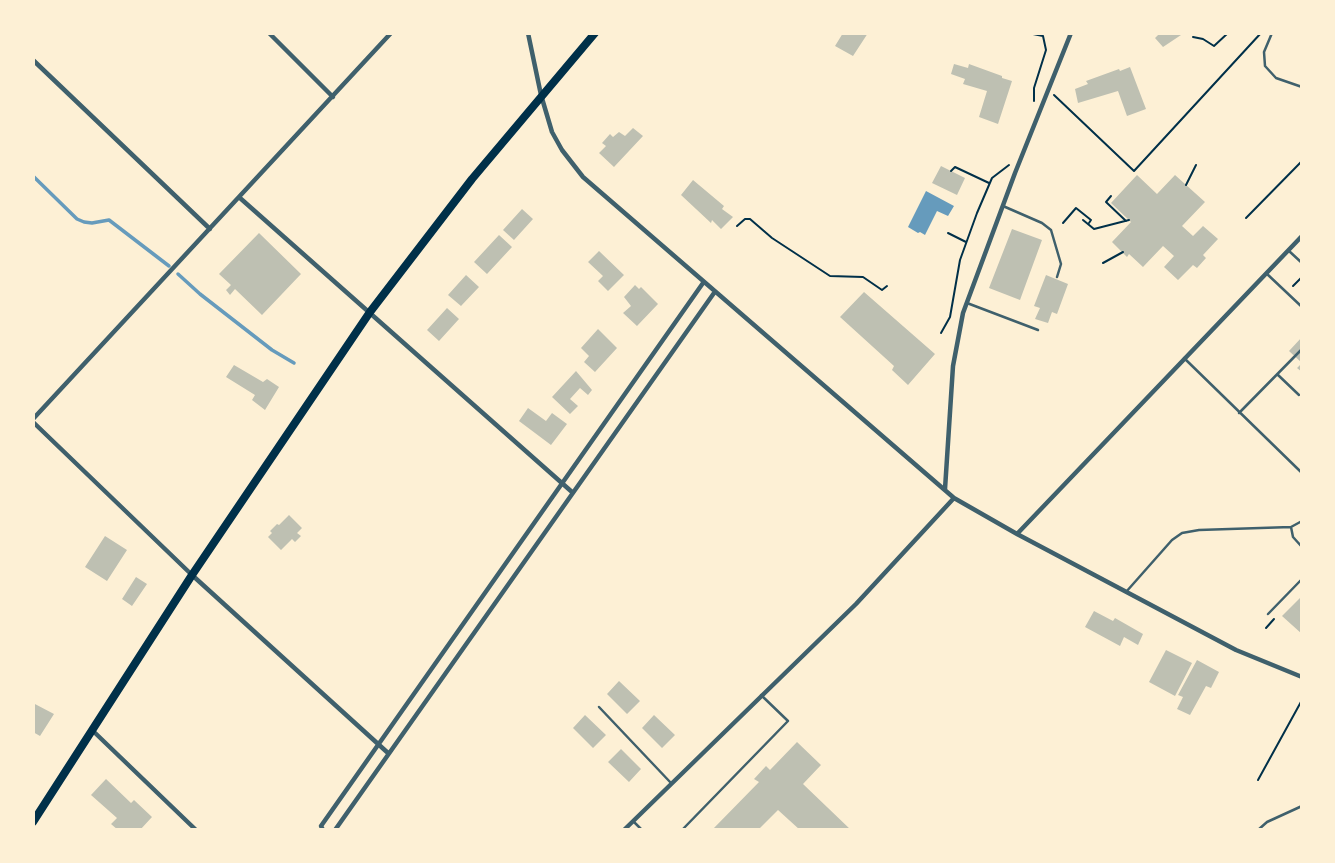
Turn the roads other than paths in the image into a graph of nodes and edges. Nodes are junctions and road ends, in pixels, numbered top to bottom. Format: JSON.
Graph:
{"nodes":[{"id":1,"x":269,"y":33,"type":"edge"},
{"id":2,"x":391,"y":33,"type":"edge"},
{"id":3,"x":528,"y":33,"type":"edge"},
{"id":4,"x":596,"y":33,"type":"edge"},
{"id":5,"x":1071,"y":33,"type":"edge"},
{"id":6,"x":1272,"y":33,"type":"edge"},
{"id":7,"x":33,"y":60,"type":"edge"},
{"id":8,"x":1302,"y":87,"type":"edge"},
{"id":9,"x":541,"y":95,"type":"junction"},
{"id":10,"x":333,"y":97,"type":"junction"},
{"id":11,"x":240,"y":198,"type":"junction"},
{"id":12,"x":1003,"y":205,"type":"junction"},
{"id":13,"x":211,"y":229,"type":"junction"},
{"id":14,"x":1302,"y":236,"type":"edge"},
{"id":15,"x":1288,"y":250,"type":"junction"},
{"id":16,"x":1302,"y":263,"type":"edge"},
{"id":17,"x":1266,"y":273,"type":"junction"},
{"id":18,"x":1057,"y":278,"type":"dead end"},
{"id":19,"x":703,"y":283,"type":"junction"},
{"id":20,"x":714,"y":293,"type":"junction"},
{"id":21,"x":967,"y":303,"type":"junction"},
{"id":22,"x":1302,"y":307,"type":"edge"},
{"id":23,"x":370,"y":312,"type":"junction"},
{"id":24,"x":1038,"y":330,"type":"dead end"},
{"id":25,"x":1302,"y":349,"type":"edge"},
{"id":26,"x":1183,"y":358,"type":"junction"},
{"id":27,"x":1277,"y":374,"type":"junction"},
{"id":28,"x":1299,"y":396,"type":"dead end"},
{"id":29,"x":1239,"y":413,"type":"junction"},
{"id":30,"x":33,"y":421,"type":"edge"},
{"id":31,"x":1302,"y":473,"type":"edge"},
{"id":32,"x":563,"y":484,"type":"junction"},
{"id":33,"x":945,"y":490,"type":"junction"},
{"id":34,"x":572,"y":492,"type":"junction"},
{"id":35,"x":954,"y":498,"type":"junction"},
{"id":36,"x":1302,"y":521,"type":"edge"},
{"id":37,"x":1291,"y":527,"type":"junction"},
{"id":38,"x":1017,"y":534,"type":"junction"},
{"id":39,"x":1302,"y":547,"type":"edge"},
{"id":40,"x":192,"y":575,"type":"junction"},
{"id":41,"x":1302,"y":579,"type":"edge"},
{"id":42,"x":1126,"y":592,"type":"junction"},
{"id":43,"x":1268,"y":614,"type":"dead end"},
{"id":44,"x":1302,"y":677,"type":"edge"},
{"id":45,"x":761,"y":695,"type":"junction"},
{"id":46,"x":599,"y":707,"type":"dead end"},
{"id":47,"x":92,"y":730,"type":"junction"},
{"id":48,"x":378,"y":744,"type":"junction"},
{"id":49,"x":388,"y":753,"type":"junction"},
{"id":50,"x":671,"y":783,"type":"junction"},
{"id":51,"x":1302,"y":806,"type":"edge"},
{"id":52,"x":633,"y":821,"type":"junction"},
{"id":53,"x":33,"y":822,"type":"edge"},
{"id":54,"x":640,"y":829,"type":"edge"},
{"id":55,"x":196,"y":830,"type":"edge"},
{"id":56,"x":323,"y":830,"type":"edge"},
{"id":57,"x":335,"y":830,"type":"edge"},
{"id":58,"x":624,"y":830,"type":"edge"},
{"id":59,"x":681,"y":830,"type":"edge"},
{"id":60,"x":1258,"y":830,"type":"edge"}],
"edges":[{"from":1,"to":10,"type":"street"},
{"from":2,"to":10,"type":"street"},
{"from":3,"to":9,"type":"street"},
{"from":4,"to":9,"type":"highway"},
{"from":5,"to":12,"type":"street"},
{"from":6,"to":8,"type":"lane"},
{"from":7,"to":13,"type":"street"},
{"from":9,"to":19,"type":"street"},
{"from":9,"to":23,"type":"highway"},
{"from":10,"to":11,"type":"street"},
{"from":11,"to":13,"type":"street"},
{"from":11,"to":23,"type":"street"},
{"from":12,"to":18,"type":"lane"},
{"from":12,"to":21,"type":"street"},
{"from":13,"to":30,"type":"street"},
{"from":14,"to":15,"type":"street"},
{"from":15,"to":16,"type":"lane"},
{"from":15,"to":17,"type":"street"},
{"from":17,"to":22,"type":"lane"},
{"from":17,"to":26,"type":"street"},
{"from":19,"to":20,"type":"street"},
{"from":19,"to":32,"type":"street"},
{"from":20,"to":33,"type":"street"},
{"from":20,"to":34,"type":"street"},
{"from":21,"to":24,"type":"lane"},
{"from":21,"to":33,"type":"street"},
{"from":23,"to":32,"type":"street"},
{"from":23,"to":40,"type":"highway"},
{"from":25,"to":27,"type":"lane"},
{"from":26,"to":29,"type":"lane"},
{"from":26,"to":38,"type":"street"},
{"from":27,"to":28,"type":"lane"},
{"from":27,"to":29,"type":"lane"},
{"from":29,"to":31,"type":"lane"},
{"from":30,"to":40,"type":"street"},
{"from":32,"to":34,"type":"street"},
{"from":32,"to":48,"type":"street"},
{"from":33,"to":35,"type":"street"},
{"from":34,"to":49,"type":"street"},
{"from":35,"to":38,"type":"street"},
{"from":35,"to":45,"type":"street"},
{"from":36,"to":37,"type":"lane"},
{"from":37,"to":39,"type":"lane"},
{"from":37,"to":42,"type":"lane"},
{"from":38,"to":42,"type":"street"},
{"from":40,"to":47,"type":"highway"},
{"from":40,"to":48,"type":"street"},
{"from":41,"to":43,"type":"lane"},
{"from":42,"to":44,"type":"street"},
{"from":45,"to":50,"type":"street"},
{"from":45,"to":59,"type":"lane"},
{"from":46,"to":50,"type":"lane"},
{"from":47,"to":53,"type":"highway"},
{"from":47,"to":55,"type":"street"},
{"from":48,"to":49,"type":"street"},
{"from":48,"to":56,"type":"street"},
{"from":49,"to":57,"type":"street"},
{"from":50,"to":52,"type":"street"},
{"from":51,"to":60,"type":"lane"},
{"from":52,"to":54,"type":"lane"},
{"from":52,"to":58,"type":"street"}]}
